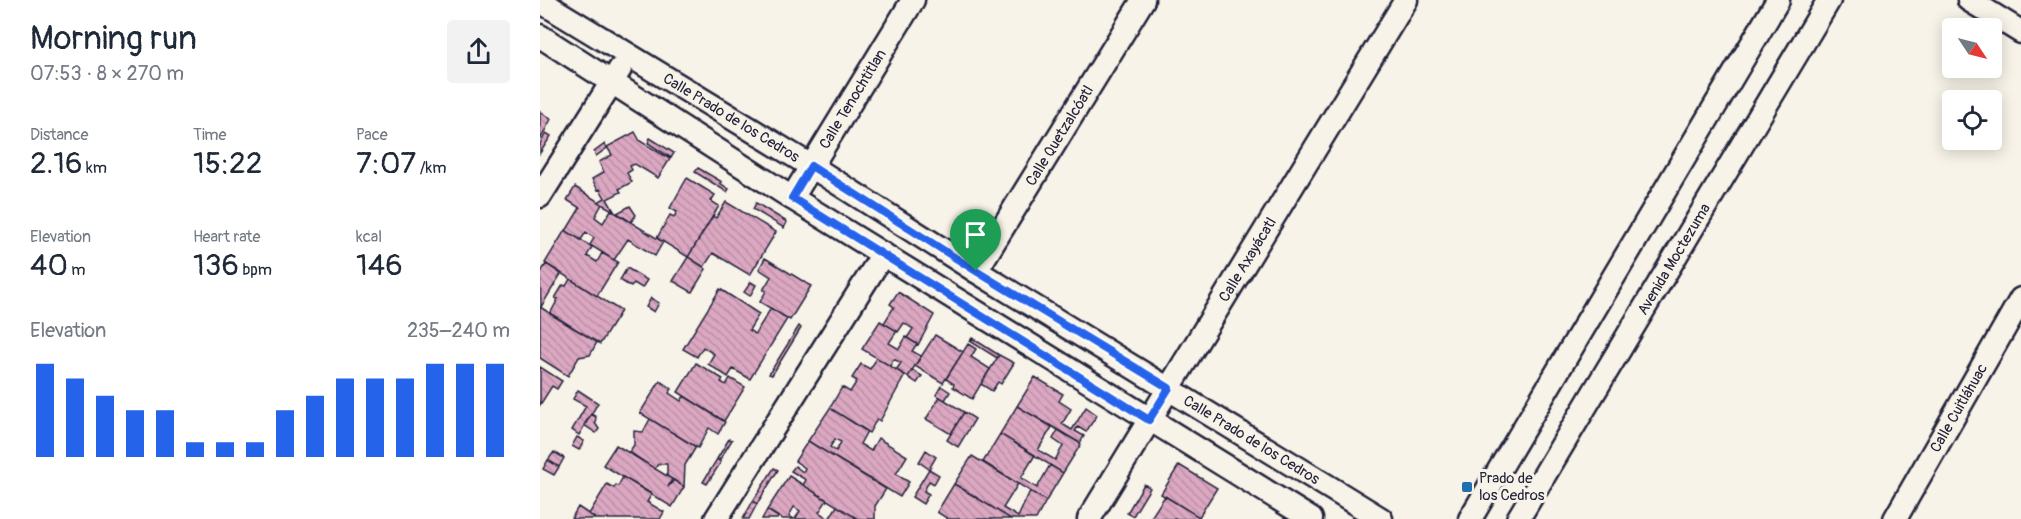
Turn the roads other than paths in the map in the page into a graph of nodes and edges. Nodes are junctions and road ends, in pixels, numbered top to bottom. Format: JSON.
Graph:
{"nodes":[{"id":1,"x":913,"y":0,"type":"edge"},
{"id":2,"x":1143,"y":0,"type":"edge"},
{"id":3,"x":1406,"y":0,"type":"edge"},
{"id":4,"x":1778,"y":0,"type":"edge"},
{"id":5,"x":1829,"y":0,"type":"edge"},
{"id":6,"x":1969,"y":0,"type":"edge"},
{"id":7,"x":540,"y":1,"type":"edge"},
{"id":8,"x":2021,"y":32,"type":"edge"},
{"id":9,"x":540,"y":36,"type":"edge"},
{"id":10,"x":629,"y":55,"type":"junction"},
{"id":11,"x":612,"y":81,"type":"junction"},
{"id":12,"x":811,"y":166,"type":"junction"},
{"id":13,"x":540,"y":196,"type":"edge"},
{"id":14,"x":792,"y":198,"type":"junction"},
{"id":15,"x":883,"y":254,"type":"junction"},
{"id":16,"x":976,"y":271,"type":"junction"},
{"id":17,"x":2021,"y":299,"type":"edge"},
{"id":18,"x":1169,"y":388,"type":"junction"},
{"id":19,"x":1149,"y":420,"type":"junction"},
{"id":20,"x":716,"y":519,"type":"edge"},
{"id":21,"x":1089,"y":519,"type":"edge"},
{"id":22,"x":1311,"y":519,"type":"edge"},
{"id":23,"x":1381,"y":519,"type":"edge"},
{"id":24,"x":1470,"y":519,"type":"edge"},
{"id":25,"x":1518,"y":519,"type":"edge"},
{"id":26,"x":1895,"y":519,"type":"edge"}],
"edges":[{"from":1,"to":12,"type":"street","name":"Calle Tenochtitlan"},
{"from":2,"to":16,"type":"street","name":"Calle Quetzalcóatl"},
{"from":3,"to":18,"type":"street","name":"Calle Axayácatl"},
{"from":4,"to":24,"type":"street"},
{"from":5,"to":25,"type":"street","name":"Avenida Moctezuma"},
{"from":6,"to":8,"type":"street"},
{"from":7,"to":10,"type":"street","name":"Calle Prado de los Cedros"},
{"from":9,"to":11,"type":"street"},
{"from":10,"to":11,"type":"street"},
{"from":10,"to":12,"type":"street","name":"Calle Prado de los Cedros"},
{"from":11,"to":13,"type":"street"},
{"from":11,"to":14,"type":"street"},
{"from":12,"to":14,"type":"street","name":"Calle Tenochtitlan"},
{"from":12,"to":16,"type":"street","name":"Calle Prado de los Cedros"},
{"from":14,"to":15,"type":"street"},
{"from":15,"to":19,"type":"street"},
{"from":15,"to":20,"type":"street"},
{"from":16,"to":18,"type":"street","name":"Calle Prado de los Cedros"},
{"from":17,"to":26,"type":"street","name":"Calle Cuitláhuac"},
{"from":18,"to":19,"type":"street","name":"Calle Axayácatl"},
{"from":18,"to":23,"type":"street","name":"Calle Prado de los Cedros"},
{"from":19,"to":21,"type":"street","name":"Calle Axayácatl"},
{"from":19,"to":22,"type":"street"}]}
